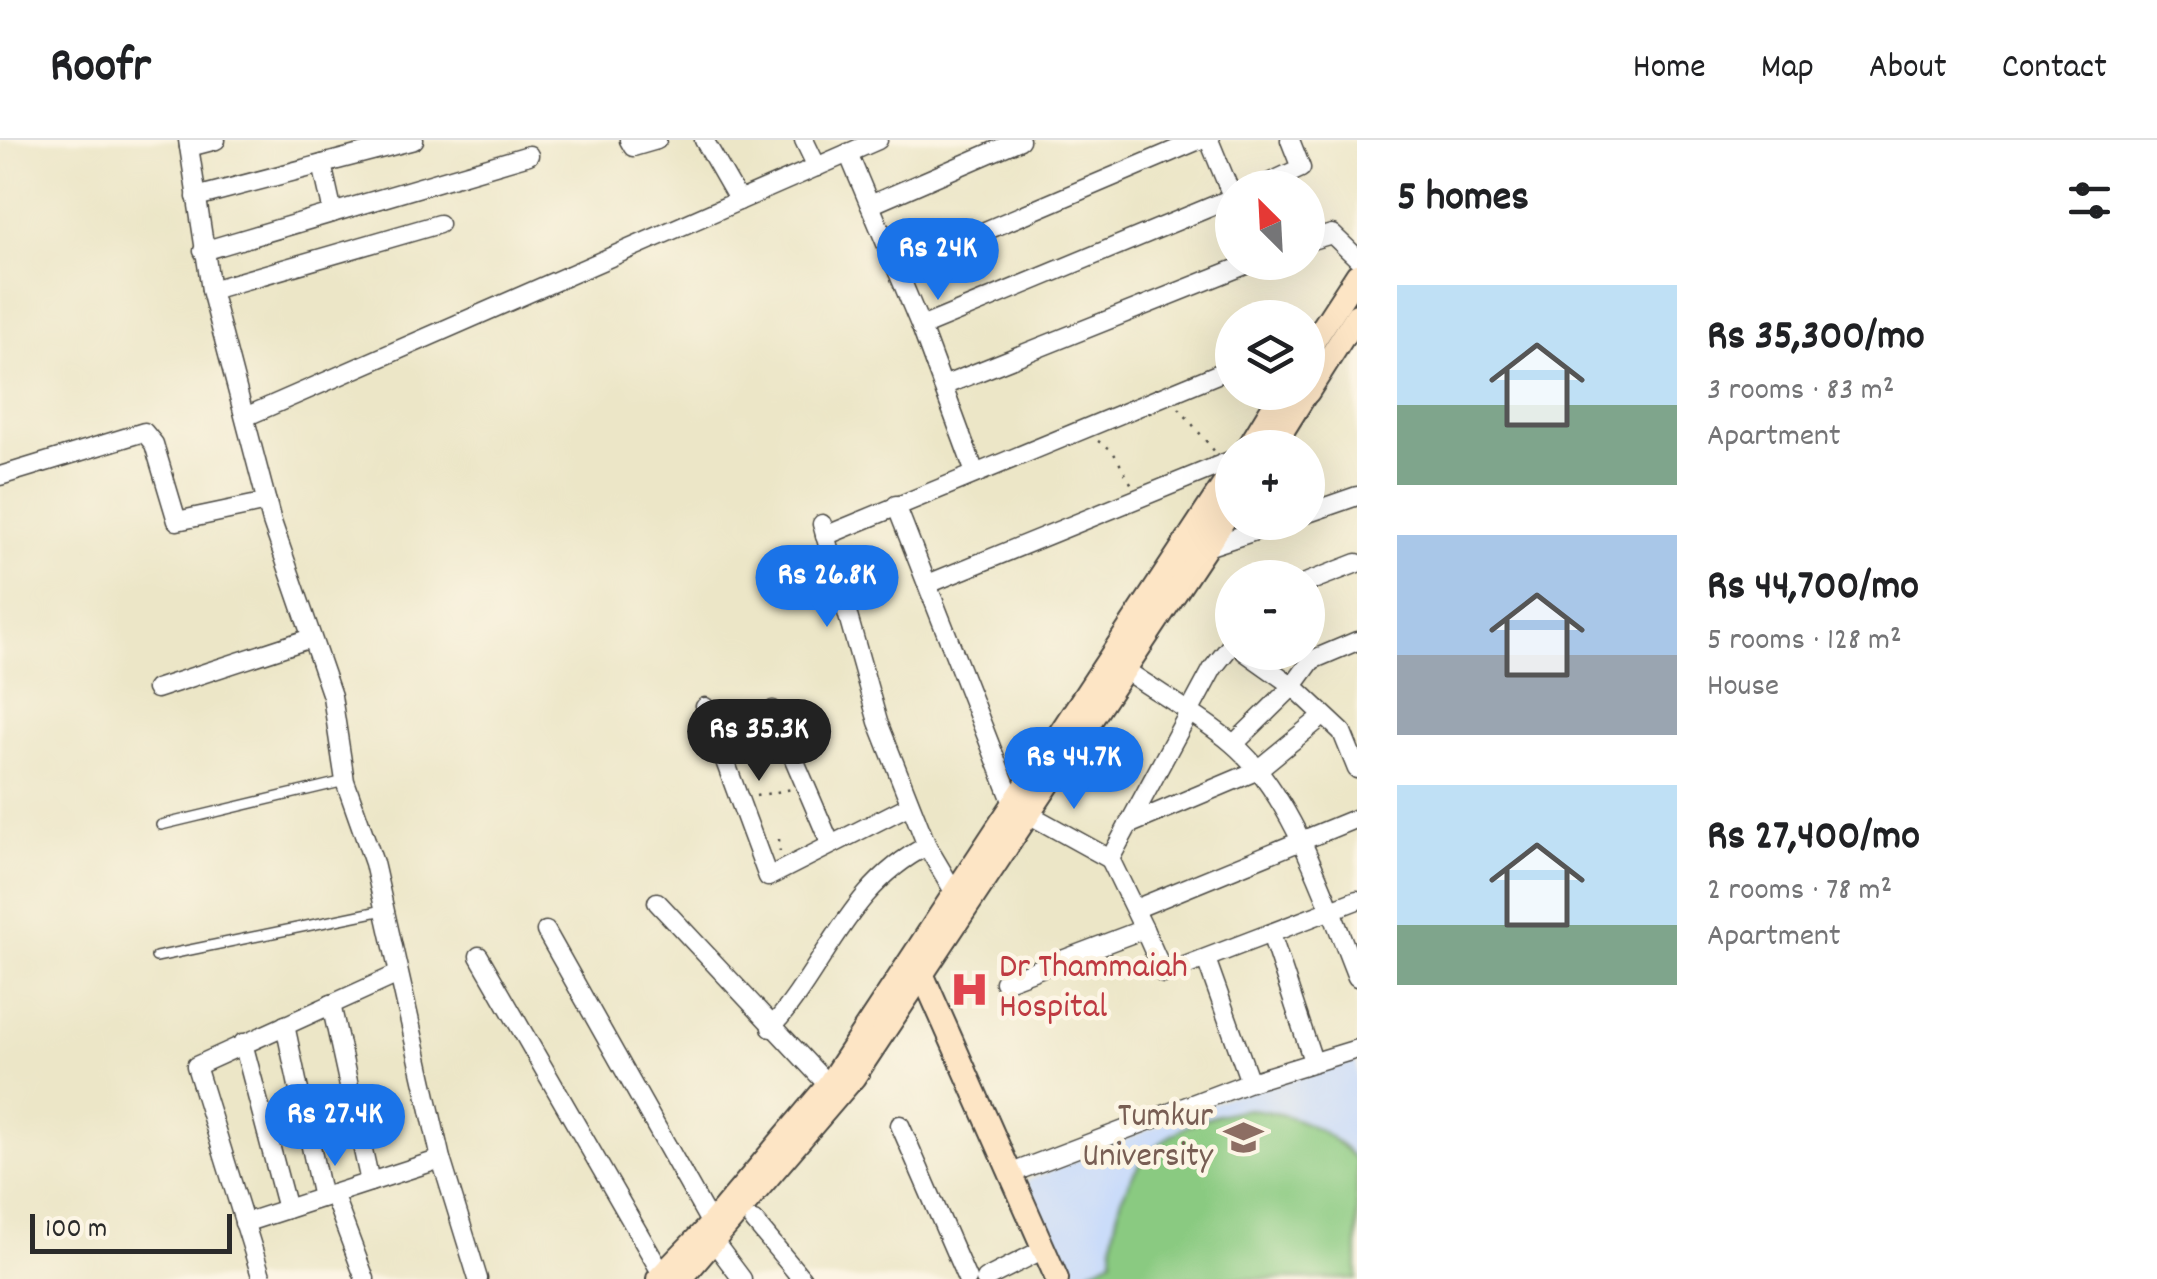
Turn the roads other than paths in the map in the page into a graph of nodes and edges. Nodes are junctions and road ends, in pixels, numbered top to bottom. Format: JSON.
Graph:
{"nodes":[{"id":1,"x":216,"y":140,"type":"edge"},
{"id":2,"x":414,"y":140,"type":"edge"},
{"id":3,"x":630,"y":140,"type":"edge"},
{"id":4,"x":657,"y":140,"type":"edge"},
{"id":5,"x":704,"y":140,"type":"edge"},
{"id":6,"x":804,"y":140,"type":"edge"},
{"id":7,"x":878,"y":140,"type":"edge"},
{"id":8,"x":1020,"y":140,"type":"edge"},
{"id":9,"x":1198,"y":140,"type":"edge"},
{"id":10,"x":1209,"y":140,"type":"edge"},
{"id":11,"x":1290,"y":140,"type":"edge"},
{"id":12,"x":188,"y":143,"type":"edge"},
{"id":13,"x":848,"y":153,"type":"junction"},
{"id":14,"x":529,"y":155,"type":"dead end"},
{"id":15,"x":322,"y":164,"type":"junction"},
{"id":16,"x":817,"y":166,"type":"junction"},
{"id":17,"x":1221,"y":170,"type":"edge"},
{"id":18,"x":1297,"y":170,"type":"edge"},
{"id":19,"x":196,"y":197,"type":"junction"},
{"id":20,"x":739,"y":201,"type":"junction"},
{"id":21,"x":1215,"y":204,"type":"edge"},
{"id":22,"x":870,"y":205,"type":"junction"},
{"id":23,"x":334,"y":212,"type":"junction"},
{"id":24,"x":439,"y":224,"type":"dead end"},
{"id":25,"x":1325,"y":236,"type":"edge"},
{"id":26,"x":203,"y":251,"type":"junction"},
{"id":27,"x":1357,"y":258,"type":"edge"},
{"id":28,"x":898,"y":268,"type":"junction"},
{"id":29,"x":1357,"y":275,"type":"edge"},
{"id":30,"x":1215,"y":278,"type":"edge"},
{"id":31,"x":211,"y":290,"type":"junction"},
{"id":32,"x":1357,"y":315,"type":"edge"},
{"id":33,"x":1325,"y":323,"type":"edge"},
{"id":34,"x":922,"y":327,"type":"junction"},
{"id":35,"x":1325,"y":364,"type":"edge"},
{"id":36,"x":1215,"y":375,"type":"edge"},
{"id":37,"x":943,"y":386,"type":"junction"},
{"id":38,"x":245,"y":417,"type":"junction"},
{"id":39,"x":1215,"y":470,"type":"edge"},
{"id":40,"x":975,"y":473,"type":"junction"},
{"id":41,"x":0,"y":476,"type":"edge"},
{"id":42,"x":1215,"y":488,"type":"edge"},
{"id":43,"x":1357,"y":496,"type":"edge"},
{"id":44,"x":268,"y":502,"type":"junction"},
{"id":45,"x":896,"y":505,"type":"junction"},
{"id":46,"x":1325,"y":508,"type":"edge"},
{"id":47,"x":1215,"y":535,"type":"edge"},
{"id":48,"x":1228,"y":540,"type":"edge"},
{"id":49,"x":1207,"y":547,"type":"junction"},
{"id":50,"x":1357,"y":563,"type":"edge"},
{"id":51,"x":1325,"y":575,"type":"edge"},
{"id":52,"x":928,"y":584,"type":"junction"},
{"id":53,"x":311,"y":638,"type":"junction"},
{"id":54,"x":1357,"y":641,"type":"edge"},
{"id":55,"x":1215,"y":664,"type":"edge"},
{"id":56,"x":1125,"y":670,"type":"junction"},
{"id":57,"x":1271,"y":670,"type":"edge"},
{"id":58,"x":1294,"y":686,"type":"junction"},
{"id":59,"x":156,"y":688,"type":"dead end"},
{"id":60,"x":705,"y":707,"type":"dead end"},
{"id":61,"x":773,"y":710,"type":"dead end"},
{"id":62,"x":1188,"y":714,"type":"junction"},
{"id":63,"x":1324,"y":716,"type":"junction"},
{"id":64,"x":1349,"y":729,"type":"edge"},
{"id":65,"x":1234,"y":744,"type":"junction"},
{"id":66,"x":1357,"y":769,"type":"edge"},
{"id":67,"x":1256,"y":770,"type":"junction"},
{"id":68,"x":345,"y":780,"type":"junction"},
{"id":69,"x":910,"y":805,"type":"junction"},
{"id":70,"x":1021,"y":810,"type":"junction"},
{"id":71,"x":1357,"y":818,"type":"edge"},
{"id":72,"x":161,"y":825,"type":"dead end"},
{"id":73,"x":1128,"y":825,"type":"junction"},
{"id":74,"x":1302,"y":840,"type":"junction"},
{"id":75,"x":830,"y":842,"type":"junction"},
{"id":76,"x":927,"y":846,"type":"junction"},
{"id":77,"x":1110,"y":859,"type":"junction"},
{"id":78,"x":956,"y":895,"type":"junction"},
{"id":79,"x":1357,"y":900,"type":"edge"},
{"id":80,"x":657,"y":902,"type":"dead end"},
{"id":81,"x":1135,"y":909,"type":"junction"},
{"id":82,"x":384,"y":910,"type":"junction"},
{"id":83,"x":1330,"y":910,"type":"junction"},
{"id":84,"x":1144,"y":929,"type":"junction"},
{"id":85,"x":546,"y":931,"type":"dead end"},
{"id":86,"x":1271,"y":934,"type":"junction"},
{"id":87,"x":480,"y":956,"type":"dead end"},
{"id":88,"x":156,"y":957,"type":"dead end"},
{"id":89,"x":1206,"y":959,"type":"junction"},
{"id":90,"x":918,"y":966,"type":"junction"},
{"id":91,"x":396,"y":975,"type":"junction"},
{"id":92,"x":1357,"y":978,"type":"edge"},
{"id":93,"x":1004,"y":982,"type":"dead end"},
{"id":94,"x":331,"y":1004,"type":"junction"},
{"id":95,"x":285,"y":1024,"type":"junction"},
{"id":96,"x":772,"y":1028,"type":"junction"},
{"id":97,"x":243,"y":1043,"type":"junction"},
{"id":98,"x":1357,"y":1049,"type":"edge"},
{"id":99,"x":1314,"y":1061,"type":"junction"},
{"id":100,"x":1250,"y":1082,"type":"junction"},
{"id":101,"x":828,"y":1084,"type":"junction"},
{"id":102,"x":900,"y":1125,"type":"dead end"},
{"id":103,"x":441,"y":1159,"type":"junction"},
{"id":104,"x":1009,"y":1174,"type":"junction"},
{"id":105,"x":370,"y":1182,"type":"junction"},
{"id":106,"x":327,"y":1196,"type":"junction"},
{"id":107,"x":287,"y":1209,"type":"junction"},
{"id":108,"x":754,"y":1221,"type":"dead end"},
{"id":109,"x":244,"y":1223,"type":"junction"},
{"id":110,"x":713,"y":1234,"type":"junction"},
{"id":111,"x":1042,"y":1250,"type":"junction"},
{"id":112,"x":364,"y":1276,"type":"edge"},
{"id":113,"x":667,"y":1278,"type":"edge"},
{"id":114,"x":262,"y":1279,"type":"edge"},
{"id":115,"x":344,"y":1279,"type":"edge"},
{"id":116,"x":478,"y":1279,"type":"edge"},
{"id":117,"x":742,"y":1279,"type":"edge"},
{"id":118,"x":802,"y":1279,"type":"edge"},
{"id":119,"x":966,"y":1279,"type":"edge"},
{"id":120,"x":985,"y":1279,"type":"edge"},
{"id":121,"x":1057,"y":1279,"type":"edge"}],
"edges":[{"from":1,"to":12,"type":"street"},
{"from":2,"to":15,"type":"street"},
{"from":3,"to":4,"type":"street"},
{"from":5,"to":20,"type":"street"},
{"from":6,"to":16,"type":"street"},
{"from":7,"to":13,"type":"street"},
{"from":8,"to":22,"type":"street"},
{"from":9,"to":28,"type":"street"},
{"from":10,"to":17,"type":"street"},
{"from":11,"to":18,"type":"street"},
{"from":12,"to":19,"type":"street"},
{"from":13,"to":16,"type":"street"},
{"from":13,"to":22,"type":"street"},
{"from":14,"to":23,"type":"street"},
{"from":15,"to":19,"type":"street"},
{"from":15,"to":23,"type":"street"},
{"from":16,"to":20,"type":"street"},
{"from":19,"to":26,"type":"street"},
{"from":20,"to":38,"type":"street"},
{"from":21,"to":34,"type":"street"},
{"from":22,"to":28,"type":"street"},
{"from":23,"to":26,"type":"street"},
{"from":24,"to":31,"type":"street"},
{"from":25,"to":27,"type":"street"},
{"from":26,"to":31,"type":"street"},
{"from":28,"to":34,"type":"street"},
{"from":29,"to":33,"type":"main road"},
{"from":30,"to":37,"type":"street"},
{"from":31,"to":38,"type":"street"},
{"from":32,"to":35,"type":"main road"},
{"from":34,"to":37,"type":"street"},
{"from":36,"to":40,"type":"street"},
{"from":37,"to":40,"type":"street"},
{"from":38,"to":44,"type":"street"},
{"from":39,"to":52,"type":"street"},
{"from":40,"to":45,"type":"street"},
{"from":41,"to":44,"type":"street"},
{"from":42,"to":70,"type":"main road"},
{"from":43,"to":46,"type":"street"},
{"from":44,"to":53,"type":"street"},
{"from":45,"to":52,"type":"street"},
{"from":45,"to":69,"type":"street"},
{"from":47,"to":49,"type":"main road"},
{"from":48,"to":49,"type":"street"},
{"from":49,"to":56,"type":"main road"},
{"from":50,"to":51,"type":"street"},
{"from":52,"to":70,"type":"street"},
{"from":53,"to":59,"type":"street"},
{"from":53,"to":68,"type":"street"},
{"from":54,"to":58,"type":"street"},
{"from":55,"to":62,"type":"street"},
{"from":56,"to":62,"type":"street"},
{"from":56,"to":70,"type":"main road"},
{"from":57,"to":58,"type":"street"},
{"from":58,"to":63,"type":"street"},
{"from":58,"to":65,"type":"street"},
{"from":60,"to":75,"type":"street"},
{"from":61,"to":75,"type":"street"},
{"from":62,"to":65,"type":"street"},
{"from":62,"to":73,"type":"street"},
{"from":63,"to":64,"type":"street"},
{"from":63,"to":67,"type":"street"},
{"from":64,"to":66,"type":"street"},
{"from":65,"to":67,"type":"street"},
{"from":67,"to":73,"type":"street"},
{"from":67,"to":74,"type":"street"},
{"from":68,"to":72,"type":"lane"},
{"from":68,"to":82,"type":"street"},
{"from":69,"to":75,"type":"street"},
{"from":69,"to":76,"type":"street"},
{"from":70,"to":77,"type":"street"},
{"from":70,"to":78,"type":"main road"},
{"from":70,"to":90,"type":"main road"},
{"from":71,"to":74,"type":"street"},
{"from":73,"to":77,"type":"street"},
{"from":74,"to":81,"type":"street"},
{"from":74,"to":83,"type":"street"},
{"from":76,"to":78,"type":"street"},
{"from":76,"to":96,"type":"street"},
{"from":77,"to":81,"type":"street"},
{"from":78,"to":90,"type":"main road"},
{"from":79,"to":83,"type":"street"},
{"from":80,"to":96,"type":"street"},
{"from":81,"to":84,"type":"street"},
{"from":82,"to":88,"type":"lane"},
{"from":82,"to":91,"type":"street"},
{"from":83,"to":86,"type":"street"},
{"from":83,"to":92,"type":"street"},
{"from":84,"to":89,"type":"street"},
{"from":84,"to":93,"type":"street"},
{"from":85,"to":110,"type":"street"},
{"from":86,"to":89,"type":"street"},
{"from":86,"to":99,"type":"street"},
{"from":87,"to":113,"type":"street"},
{"from":89,"to":100,"type":"street"},
{"from":90,"to":101,"type":"main road"},
{"from":90,"to":104,"type":"main road"},
{"from":90,"to":110,"type":"main road"},
{"from":91,"to":94,"type":"street"},
{"from":91,"to":103,"type":"street"},
{"from":94,"to":95,"type":"street"},
{"from":94,"to":105,"type":"street"},
{"from":95,"to":97,"type":"street"},
{"from":95,"to":106,"type":"street"},
{"from":96,"to":101,"type":"street"},
{"from":97,"to":107,"type":"street"},
{"from":97,"to":109,"type":"street"},
{"from":98,"to":99,"type":"street"},
{"from":99,"to":100,"type":"street"},
{"from":100,"to":104,"type":"street"},
{"from":101,"to":110,"type":"main road"},
{"from":102,"to":119,"type":"street"},
{"from":103,"to":105,"type":"street"},
{"from":103,"to":116,"type":"street"},
{"from":104,"to":111,"type":"main road"},
{"from":105,"to":106,"type":"street"},
{"from":106,"to":107,"type":"street"},
{"from":106,"to":112,"type":"street"},
{"from":107,"to":109,"type":"street"},
{"from":108,"to":118,"type":"street"},
{"from":109,"to":114,"type":"street"},
{"from":110,"to":113,"type":"main road"},
{"from":110,"to":117,"type":"street"},
{"from":111,"to":120,"type":"street"},
{"from":111,"to":121,"type":"main road"},
{"from":112,"to":115,"type":"street"}]}
